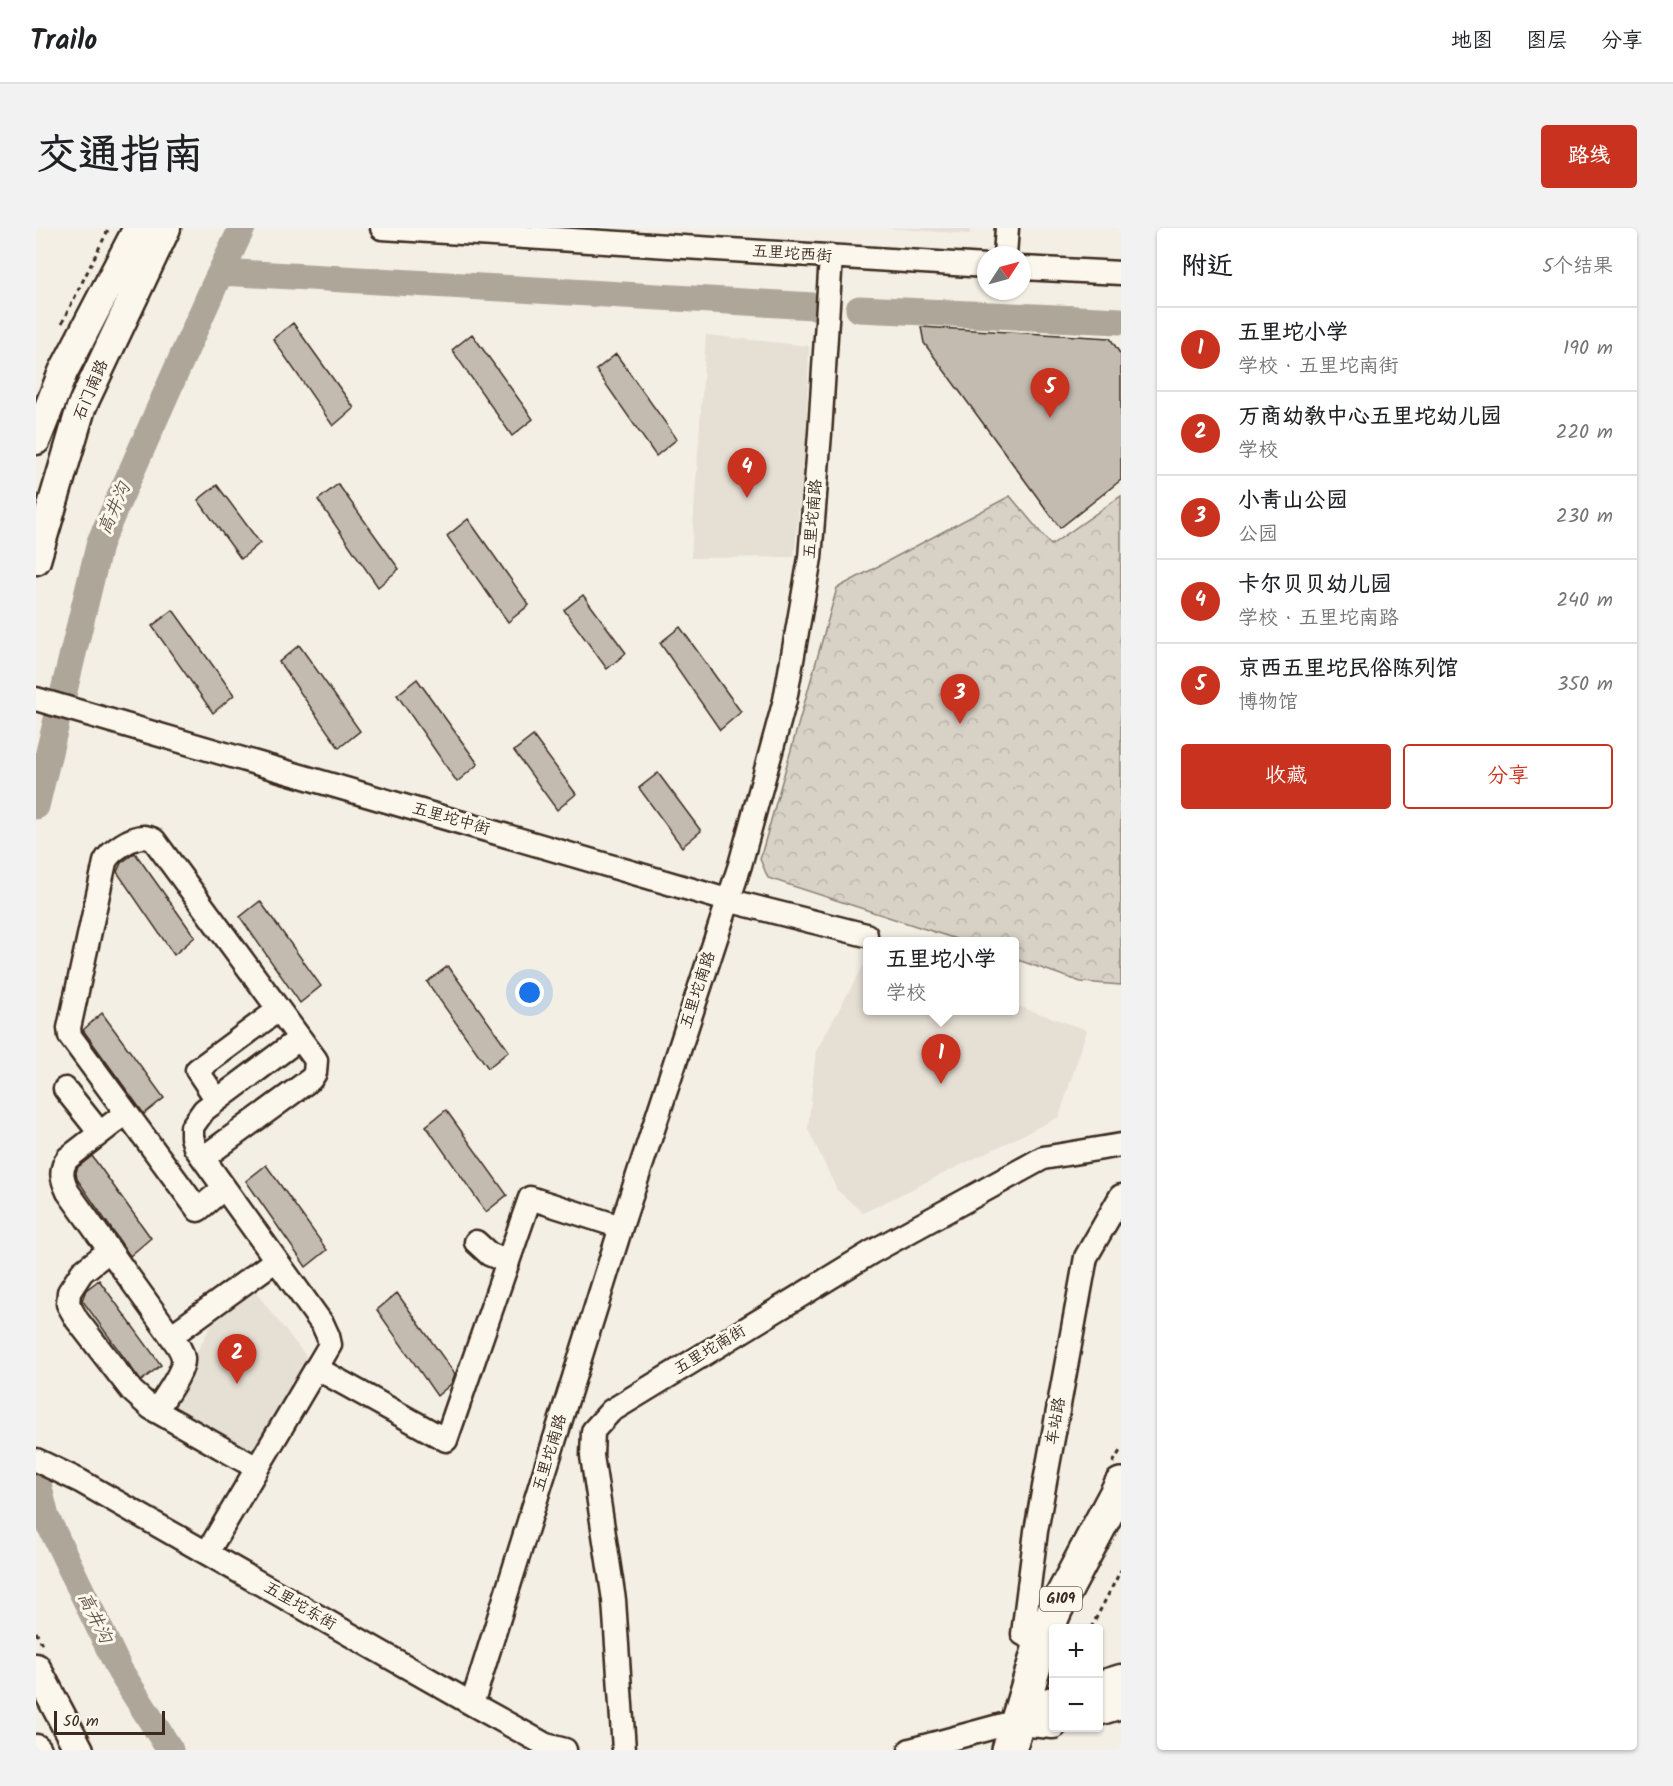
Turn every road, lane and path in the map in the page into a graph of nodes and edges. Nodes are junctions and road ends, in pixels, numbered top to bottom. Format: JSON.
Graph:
{"nodes":[{"id":1,"x":109,"y":228,"type":"edge"},
{"id":2,"x":138,"y":228,"type":"edge"},
{"id":3,"x":166,"y":228,"type":"edge"},
{"id":4,"x":382,"y":228,"type":"edge"},
{"id":5,"x":1007,"y":228,"type":"edge"},
{"id":6,"x":1006,"y":246,"type":"edge"},
{"id":7,"x":831,"y":256,"type":"junction"},
{"id":8,"x":977,"y":265,"type":"edge"},
{"id":9,"x":1031,"y":268,"type":"edge"},
{"id":10,"x":1121,"y":273,"type":"edge"},
{"id":11,"x":58,"y":333,"type":"dead end"},
{"id":12,"x":81,"y":408,"type":"junction"},
{"id":13,"x":36,"y":440,"type":"edge"},
{"id":14,"x":36,"y":512,"type":"edge"},
{"id":15,"x":36,"y":560,"type":"edge"},
{"id":16,"x":36,"y":699,"type":"edge"},
{"id":17,"x":727,"y":900,"type":"junction"},
{"id":18,"x":866,"y":935,"type":"dead end"},
{"id":19,"x":278,"y":1010,"type":"junction"},
{"id":20,"x":299,"y":1039,"type":"junction"},
{"id":21,"x":65,"y":1089,"type":"dead end"},
{"id":22,"x":217,"y":1100,"type":"junction"},
{"id":23,"x":126,"y":1113,"type":"junction"},
{"id":24,"x":100,"y":1133,"type":"junction"},
{"id":25,"x":1121,"y":1145,"type":"edge"},
{"id":26,"x":202,"y":1158,"type":"junction"},
{"id":27,"x":224,"y":1188,"type":"junction"},
{"id":28,"x":1121,"y":1196,"type":"edge"},
{"id":29,"x":621,"y":1227,"type":"junction"},
{"id":30,"x":476,"y":1242,"type":"dead end"},
{"id":31,"x":110,"y":1250,"type":"junction"},
{"id":32,"x":276,"y":1260,"type":"junction"},
{"id":33,"x":508,"y":1262,"type":"junction"},
{"id":34,"x":171,"y":1336,"type":"junction"},
{"id":35,"x":316,"y":1368,"type":"junction"},
{"id":36,"x":156,"y":1411,"type":"junction"},
{"id":37,"x":36,"y":1460,"type":"edge"},
{"id":38,"x":257,"y":1468,"type":"junction"},
{"id":39,"x":1121,"y":1485,"type":"edge"},
{"id":40,"x":1121,"y":1522,"type":"edge"},
{"id":41,"x":207,"y":1553,"type":"junction"},
{"id":42,"x":1121,"y":1570,"type":"edge"},
{"id":43,"x":1072,"y":1624,"type":"edge"},
{"id":44,"x":1094,"y":1624,"type":"edge"},
{"id":45,"x":1047,"y":1655,"type":"edge"},
{"id":46,"x":36,"y":1668,"type":"edge"},
{"id":47,"x":1121,"y":1679,"type":"edge"},
{"id":48,"x":1103,"y":1684,"type":"edge"},
{"id":49,"x":472,"y":1704,"type":"junction"},
{"id":50,"x":1121,"y":1704,"type":"edge"},
{"id":51,"x":1103,"y":1709,"type":"edge"},
{"id":52,"x":1034,"y":1725,"type":"edge"},
{"id":53,"x":79,"y":1750,"type":"edge"},
{"id":54,"x":566,"y":1750,"type":"edge"},
{"id":55,"x":624,"y":1750,"type":"edge"},
{"id":56,"x":910,"y":1750,"type":"edge"}],
"edges":[{"from":1,"to":11,"type":"path"},
{"from":2,"to":13,"type":"main road","name":"石门南路"},
{"from":3,"to":12,"type":"main road","name":"石门南路"},
{"from":4,"to":7,"type":"street","name":"五里坨西街"},
{"from":5,"to":6,"type":"street"},
{"from":7,"to":8,"type":"street","name":"五里坨西街"},
{"from":7,"to":17,"type":"street","name":"五里坨南路"},
{"from":9,"to":10,"type":"street"},
{"from":12,"to":14,"type":"main road"},
{"from":12,"to":15,"type":"main road","name":"石门南路"},
{"from":16,"to":17,"type":"street","name":"五里坨中街"},
{"from":17,"to":18,"type":"street","name":"五里坨中街"},
{"from":17,"to":29,"type":"street","name":"五里坨南路"},
{"from":19,"to":20,"type":"street"},
{"from":19,"to":22,"type":"street"},
{"from":19,"to":23,"type":"street"},
{"from":20,"to":22,"type":"street"},
{"from":20,"to":26,"type":"street"},
{"from":21,"to":24,"type":"street"},
{"from":22,"to":26,"type":"street"},
{"from":23,"to":24,"type":"street"},
{"from":23,"to":27,"type":"street"},
{"from":24,"to":31,"type":"street"},
{"from":25,"to":55,"type":"street","name":"五里坨南街"},
{"from":26,"to":27,"type":"street"},
{"from":27,"to":32,"type":"street"},
{"from":28,"to":45,"type":"street","name":"车站路"},
{"from":29,"to":33,"type":"street"},
{"from":29,"to":49,"type":"street","name":"五里坨南路"},
{"from":30,"to":33,"type":"street"},
{"from":31,"to":34,"type":"street"},
{"from":31,"to":36,"type":"street"},
{"from":32,"to":34,"type":"street"},
{"from":32,"to":35,"type":"street"},
{"from":33,"to":35,"type":"street"},
{"from":34,"to":36,"type":"street"},
{"from":35,"to":38,"type":"street"},
{"from":36,"to":38,"type":"street"},
{"from":37,"to":41,"type":"street","name":"五里坨东街"},
{"from":38,"to":41,"type":"street"},
{"from":39,"to":45,"type":"highway","number":"G109"},
{"from":40,"to":43,"type":"highway","number":"G109"},
{"from":41,"to":49,"type":"street","name":"五里坨东街"},
{"from":42,"to":44,"type":"path"},
{"from":45,"to":52,"type":"highway","number":"G109"},
{"from":46,"to":53,"type":"main road"},
{"from":47,"to":48,"type":"main road"},
{"from":49,"to":54,"type":"street","name":"五里坨东街"},
{"from":50,"to":51,"type":"main road"},
{"from":52,"to":56,"type":"street"}]}
